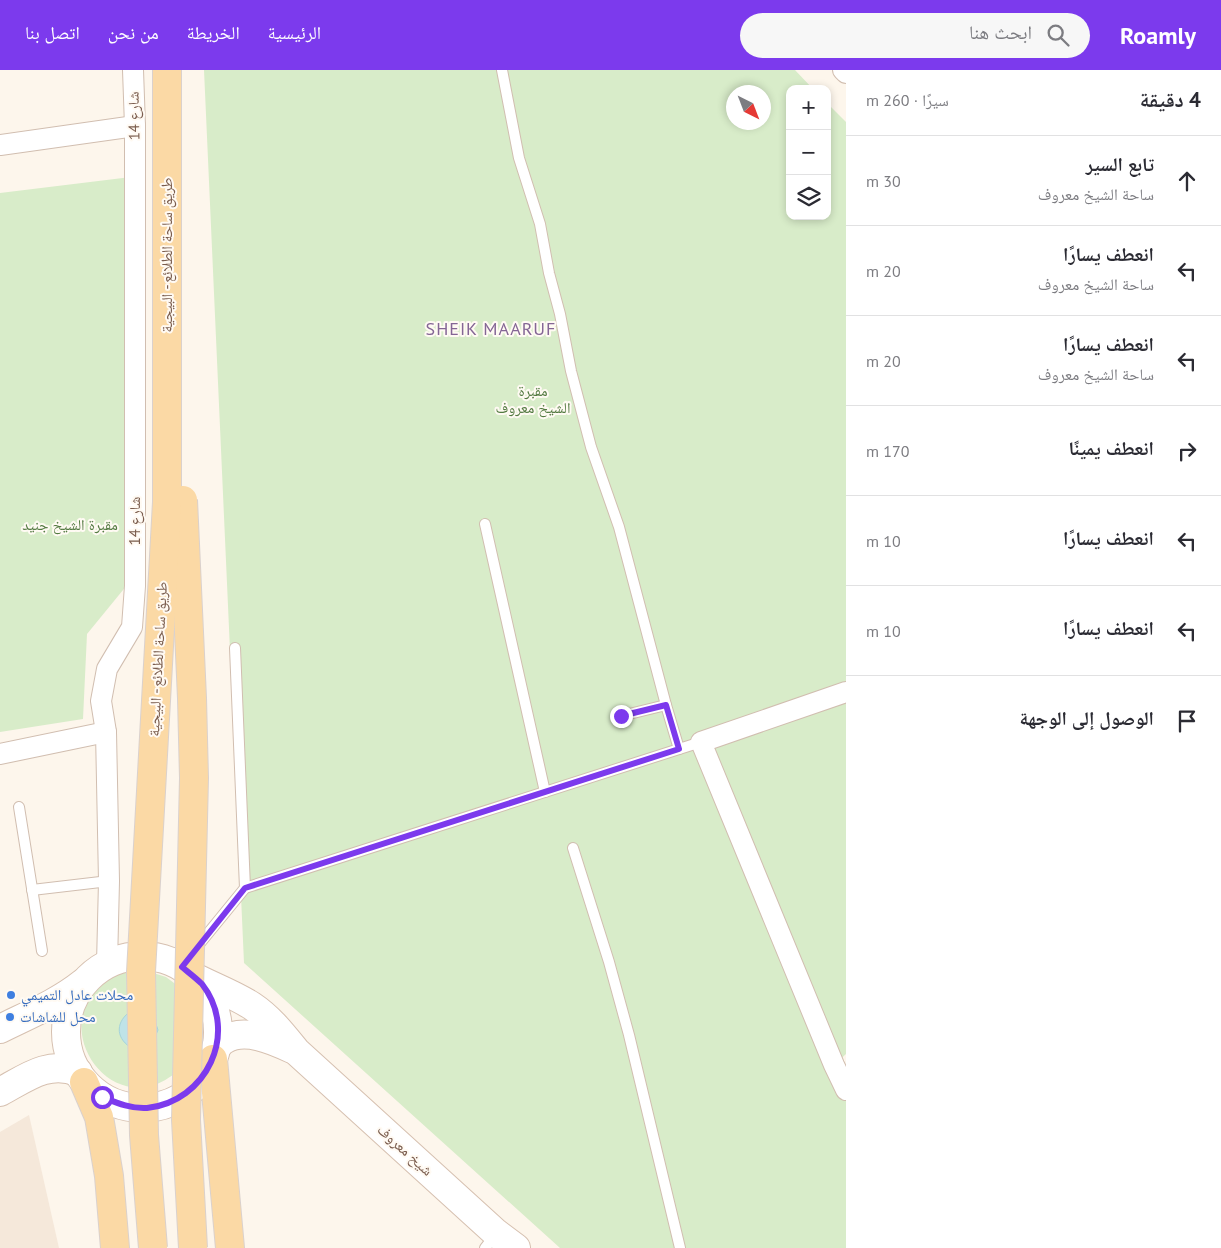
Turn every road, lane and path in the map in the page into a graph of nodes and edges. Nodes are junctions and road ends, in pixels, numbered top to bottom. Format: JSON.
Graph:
{"nodes":[{"id":1,"x":133,"y":70,"type":"edge"},
{"id":2,"x":167,"y":70,"type":"edge"},
{"id":3,"x":502,"y":70,"type":"edge"},
{"id":4,"x":134,"y":126,"type":"junction"},
{"id":5,"x":0,"y":145,"type":"edge"},
{"id":6,"x":485,"y":524,"type":"dead end"},
{"id":7,"x":235,"y":648,"type":"dead end"},
{"id":8,"x":846,"y":692,"type":"edge"},
{"id":9,"x":666,"y":705,"type":"junction"},
{"id":10,"x":621,"y":716,"type":"dead end"},
{"id":11,"x":106,"y":732,"type":"junction"},
{"id":12,"x":700,"y":742,"type":"junction"},
{"id":13,"x":679,"y":749,"type":"junction"},
{"id":14,"x":0,"y":754,"type":"edge"},
{"id":15,"x":544,"y":792,"type":"junction"},
{"id":16,"x":19,"y":807,"type":"dead end"},
{"id":17,"x":573,"y":848,"type":"dead end"},
{"id":18,"x":109,"y":881,"type":"junction"},
{"id":19,"x":245,"y":888,"type":"junction"},
{"id":20,"x":32,"y":890,"type":"junction"},
{"id":21,"x":42,"y":951,"type":"dead end"},
{"id":22,"x":106,"y":964,"type":"junction"},
{"id":23,"x":188,"y":972,"type":"junction"},
{"id":24,"x":84,"y":982,"type":"junction"},
{"id":25,"x":0,"y":1029,"type":"edge"},
{"id":26,"x":296,"y":1051,"type":"junction"},
{"id":27,"x":214,"y":1054,"type":"junction"},
{"id":28,"x":842,"y":1063,"type":"edge"},
{"id":29,"x":81,"y":1077,"type":"junction"},
{"id":30,"x":846,"y":1090,"type":"edge"},
{"id":31,"x":0,"y":1092,"type":"edge"},
{"id":32,"x":499,"y":1243,"type":"edge"},
{"id":33,"x":115,"y":1248,"type":"edge"},
{"id":34,"x":153,"y":1248,"type":"edge"},
{"id":35,"x":193,"y":1248,"type":"edge"},
{"id":36,"x":230,"y":1248,"type":"edge"},
{"id":37,"x":680,"y":1248,"type":"edge"}],
"edges":[{"from":1,"to":4,"type":"street","name":"شارع 14"},
{"from":2,"to":34,"type":"main road","name":"طريق ساحة الطلائع - البيجية","bridge":true},
{"from":2,"to":35,"type":"main road","name":"طريق ساحة الطلائع - البيجية","bridge":true},
{"from":3,"to":9,"type":"lane"},
{"from":4,"to":5,"type":"street"},
{"from":4,"to":11,"type":"street","name":"شارع 14"},
{"from":6,"to":15,"type":"lane"},
{"from":7,"to":19,"type":"lane"},
{"from":8,"to":12,"type":"street"},
{"from":9,"to":10,"type":"lane"},
{"from":9,"to":13,"type":"lane"},
{"from":11,"to":14,"type":"street"},
{"from":11,"to":18,"type":"street","name":"شارع 14"},
{"from":12,"to":13,"type":"lane"},
{"from":12,"to":28,"type":"street"},
{"from":13,"to":15,"type":"lane"},
{"from":15,"to":19,"type":"lane"},
{"from":16,"to":20,"type":"lane"},
{"from":17,"to":37,"type":"lane"},
{"from":18,"to":20,"type":"lane"},
{"from":18,"to":22,"type":"street","name":"شارع 14"},
{"from":19,"to":23,"type":"lane"},
{"from":20,"to":21,"type":"lane"},
{"from":22,"to":23,"type":"street"},
{"from":22,"to":24,"type":"street"},
{"from":23,"to":26,"type":"street"},
{"from":23,"to":27,"type":"street"},
{"from":24,"to":25,"type":"street"},
{"from":24,"to":29,"type":"street"},
{"from":26,"to":27,"type":"street"},
{"from":26,"to":32,"type":"street","name":"شیخ معروف"},
{"from":27,"to":29,"type":"street"},
{"from":27,"to":36,"type":"main road"},
{"from":28,"to":30,"type":"street"},
{"from":29,"to":31,"type":"street"},
{"from":29,"to":33,"type":"main road"}]}
